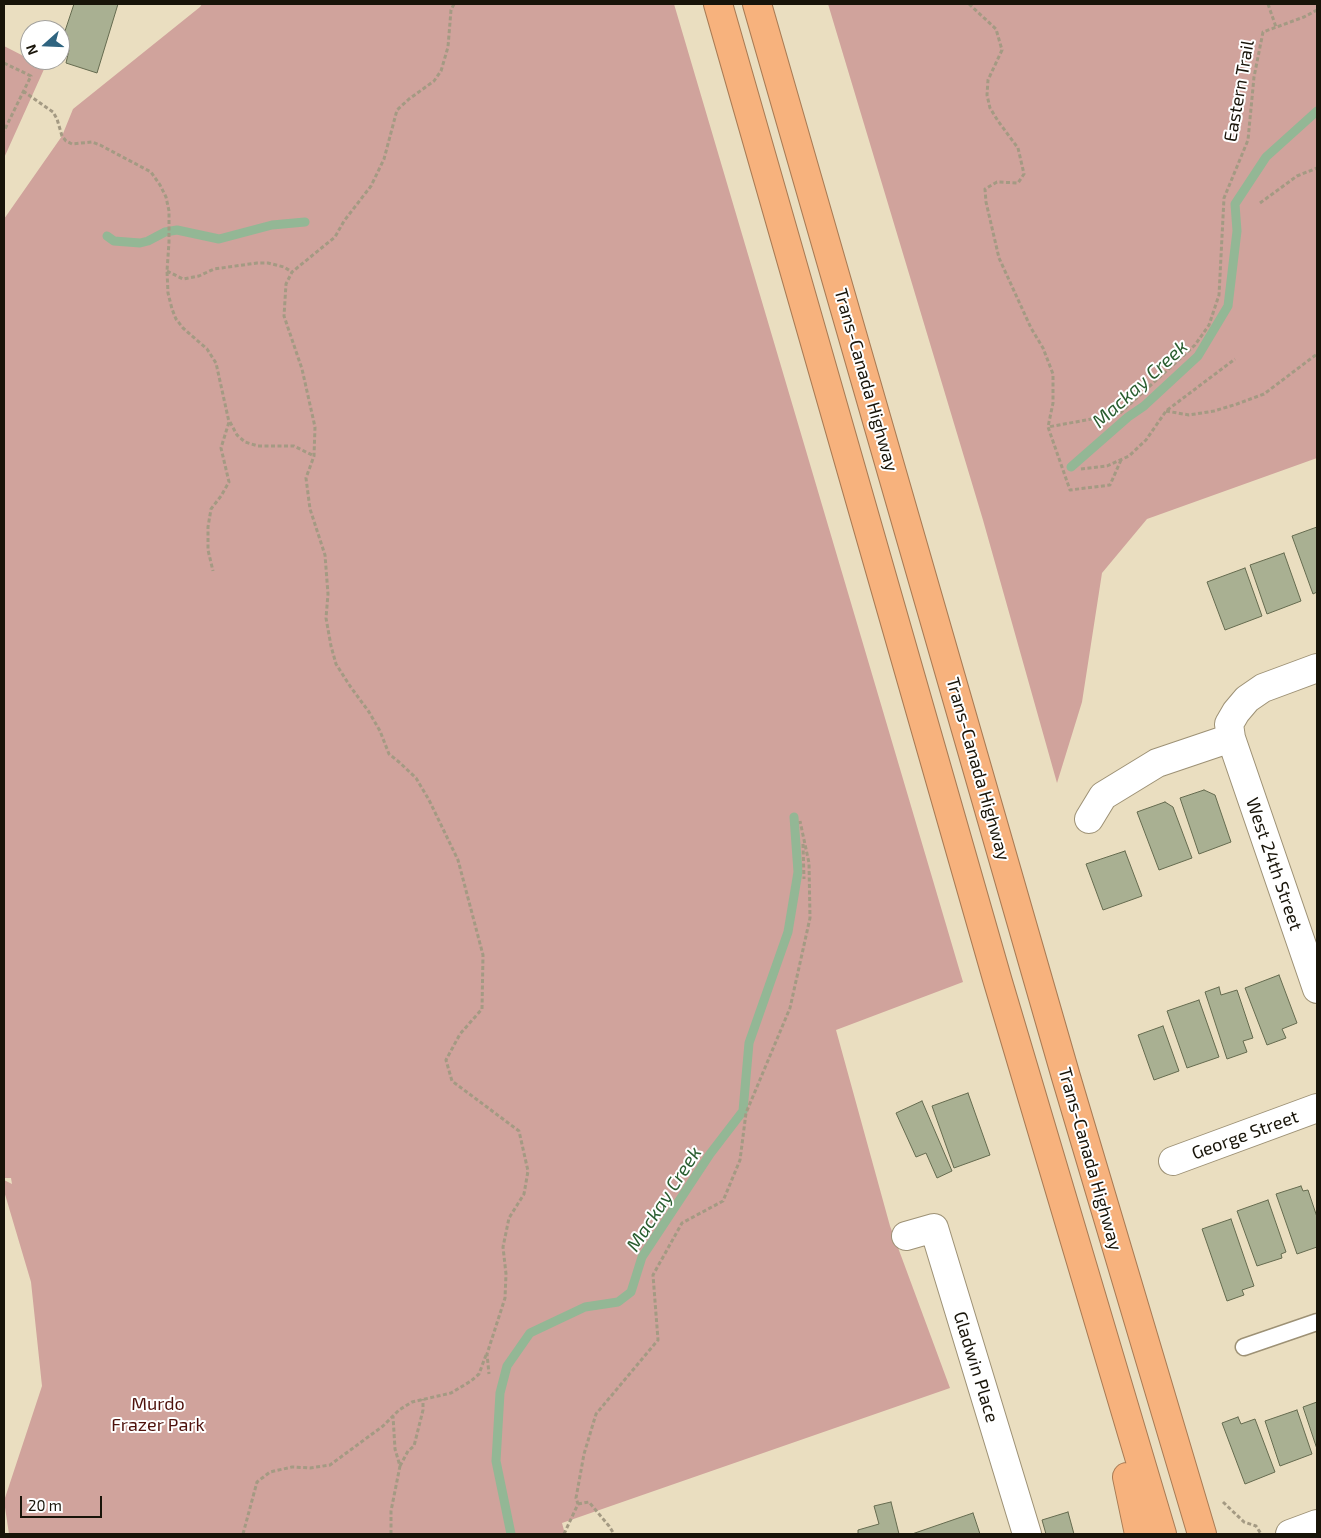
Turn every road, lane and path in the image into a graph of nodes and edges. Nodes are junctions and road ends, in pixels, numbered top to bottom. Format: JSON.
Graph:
{"nodes":[{"id":1,"x":454,"y":4,"type":"edge"},
{"id":2,"x":718,"y":4,"type":"edge"},
{"id":3,"x":757,"y":4,"type":"edge"},
{"id":4,"x":968,"y":4,"type":"edge"},
{"id":5,"x":1268,"y":4,"type":"edge"},
{"id":6,"x":1317,"y":10,"type":"edge"},
{"id":7,"x":1276,"y":27,"type":"junction"},
{"id":8,"x":4,"y":62,"type":"edge"},
{"id":9,"x":23,"y":91,"type":"junction"},
{"id":10,"x":4,"y":131,"type":"edge"},
{"id":11,"x":1317,"y":168,"type":"edge"},
{"id":12,"x":1260,"y":203,"type":"dead end"},
{"id":13,"x":167,"y":271,"type":"junction"},
{"id":14,"x":292,"y":272,"type":"junction"},
{"id":15,"x":1317,"y":354,"type":"edge"},
{"id":16,"x":1235,"y":358,"type":"dead end"},
{"id":17,"x":1166,"y":411,"type":"junction"},
{"id":18,"x":230,"y":422,"type":"junction"},
{"id":19,"x":1048,"y":427,"type":"junction"},
{"id":20,"x":314,"y":456,"type":"junction"},
{"id":21,"x":1121,"y":460,"type":"junction"},
{"id":22,"x":1081,"y":469,"type":"dead end"},
{"id":23,"x":213,"y":571,"type":"dead end"},
{"id":24,"x":1317,"y":668,"type":"edge"},
{"id":25,"x":1231,"y":738,"type":"junction"},
{"id":26,"x":1089,"y":820,"type":"dead end"},
{"id":27,"x":804,"y":879,"type":"dead end"},
{"id":28,"x":1317,"y":989,"type":"edge"},
{"id":29,"x":1317,"y":1108,"type":"edge"},
{"id":30,"x":1172,"y":1162,"type":"dead end"},
{"id":31,"x":906,"y":1236,"type":"dead end"},
{"id":32,"x":1073,"y":1236,"type":"junction"},
{"id":33,"x":1317,"y":1322,"type":"edge"},
{"id":34,"x":1244,"y":1347,"type":"dead end"},
{"id":35,"x":487,"y":1354,"type":"junction"},
{"id":36,"x":489,"y":1374,"type":"dead end"},
{"id":37,"x":423,"y":1399,"type":"junction"},
{"id":38,"x":393,"y":1416,"type":"junction"},
{"id":39,"x":400,"y":1466,"type":"junction"},
{"id":40,"x":1219,"y":1499,"type":"dead end"},
{"id":41,"x":578,"y":1504,"type":"junction"},
{"id":42,"x":1317,"y":1524,"type":"edge"},
{"id":43,"x":243,"y":1534,"type":"edge"},
{"id":44,"x":391,"y":1534,"type":"edge"},
{"id":45,"x":564,"y":1534,"type":"edge"},
{"id":46,"x":614,"y":1534,"type":"edge"},
{"id":47,"x":1026,"y":1534,"type":"edge"},
{"id":48,"x":1139,"y":1534,"type":"edge"},
{"id":49,"x":1162,"y":1534,"type":"edge"},
{"id":50,"x":1202,"y":1534,"type":"edge"},
{"id":51,"x":1262,"y":1534,"type":"edge"},
{"id":52,"x":1290,"y":1534,"type":"edge"}],
"edges":[{"from":1,"to":14,"type":"path"},
{"from":2,"to":32,"type":"highway"},
{"from":3,"to":50,"type":"highway","name":"Trans-Canada Highway"},
{"from":4,"to":19,"type":"path"},
{"from":5,"to":7,"type":"path"},
{"from":6,"to":7,"type":"path","name":"Eastern Trail"},
{"from":7,"to":19,"type":"path","name":"Eastern Trail"},
{"from":8,"to":9,"type":"path"},
{"from":9,"to":10,"type":"path"},
{"from":9,"to":13,"type":"path"},
{"from":11,"to":12,"type":"path"},
{"from":13,"to":14,"type":"path"},
{"from":13,"to":18,"type":"path"},
{"from":14,"to":20,"type":"path"},
{"from":15,"to":17,"type":"path"},
{"from":16,"to":17,"type":"path"},
{"from":17,"to":21,"type":"path"},
{"from":18,"to":20,"type":"path"},
{"from":18,"to":23,"type":"path"},
{"from":19,"to":21,"type":"path"},
{"from":20,"to":35,"type":"path"},
{"from":21,"to":22,"type":"path"},
{"from":24,"to":25,"type":"street"},
{"from":25,"to":26,"type":"street"},
{"from":25,"to":28,"type":"street","name":"West 24th Street"},
{"from":27,"to":41,"type":"path"},
{"from":29,"to":30,"type":"street","name":"George Street"},
{"from":31,"to":47,"type":"street","name":"Gladwin Place"},
{"from":32,"to":48,"type":"highway"},
{"from":32,"to":49,"type":"highway"},
{"from":33,"to":34,"type":"lane"},
{"from":35,"to":36,"type":"path"},
{"from":35,"to":37,"type":"path"},
{"from":37,"to":38,"type":"path"},
{"from":37,"to":39,"type":"path"},
{"from":38,"to":39,"type":"path"},
{"from":38,"to":43,"type":"path"},
{"from":39,"to":44,"type":"path"},
{"from":40,"to":51,"type":"path"},
{"from":41,"to":45,"type":"path"},
{"from":41,"to":46,"type":"path"},
{"from":42,"to":52,"type":"street"}]}
